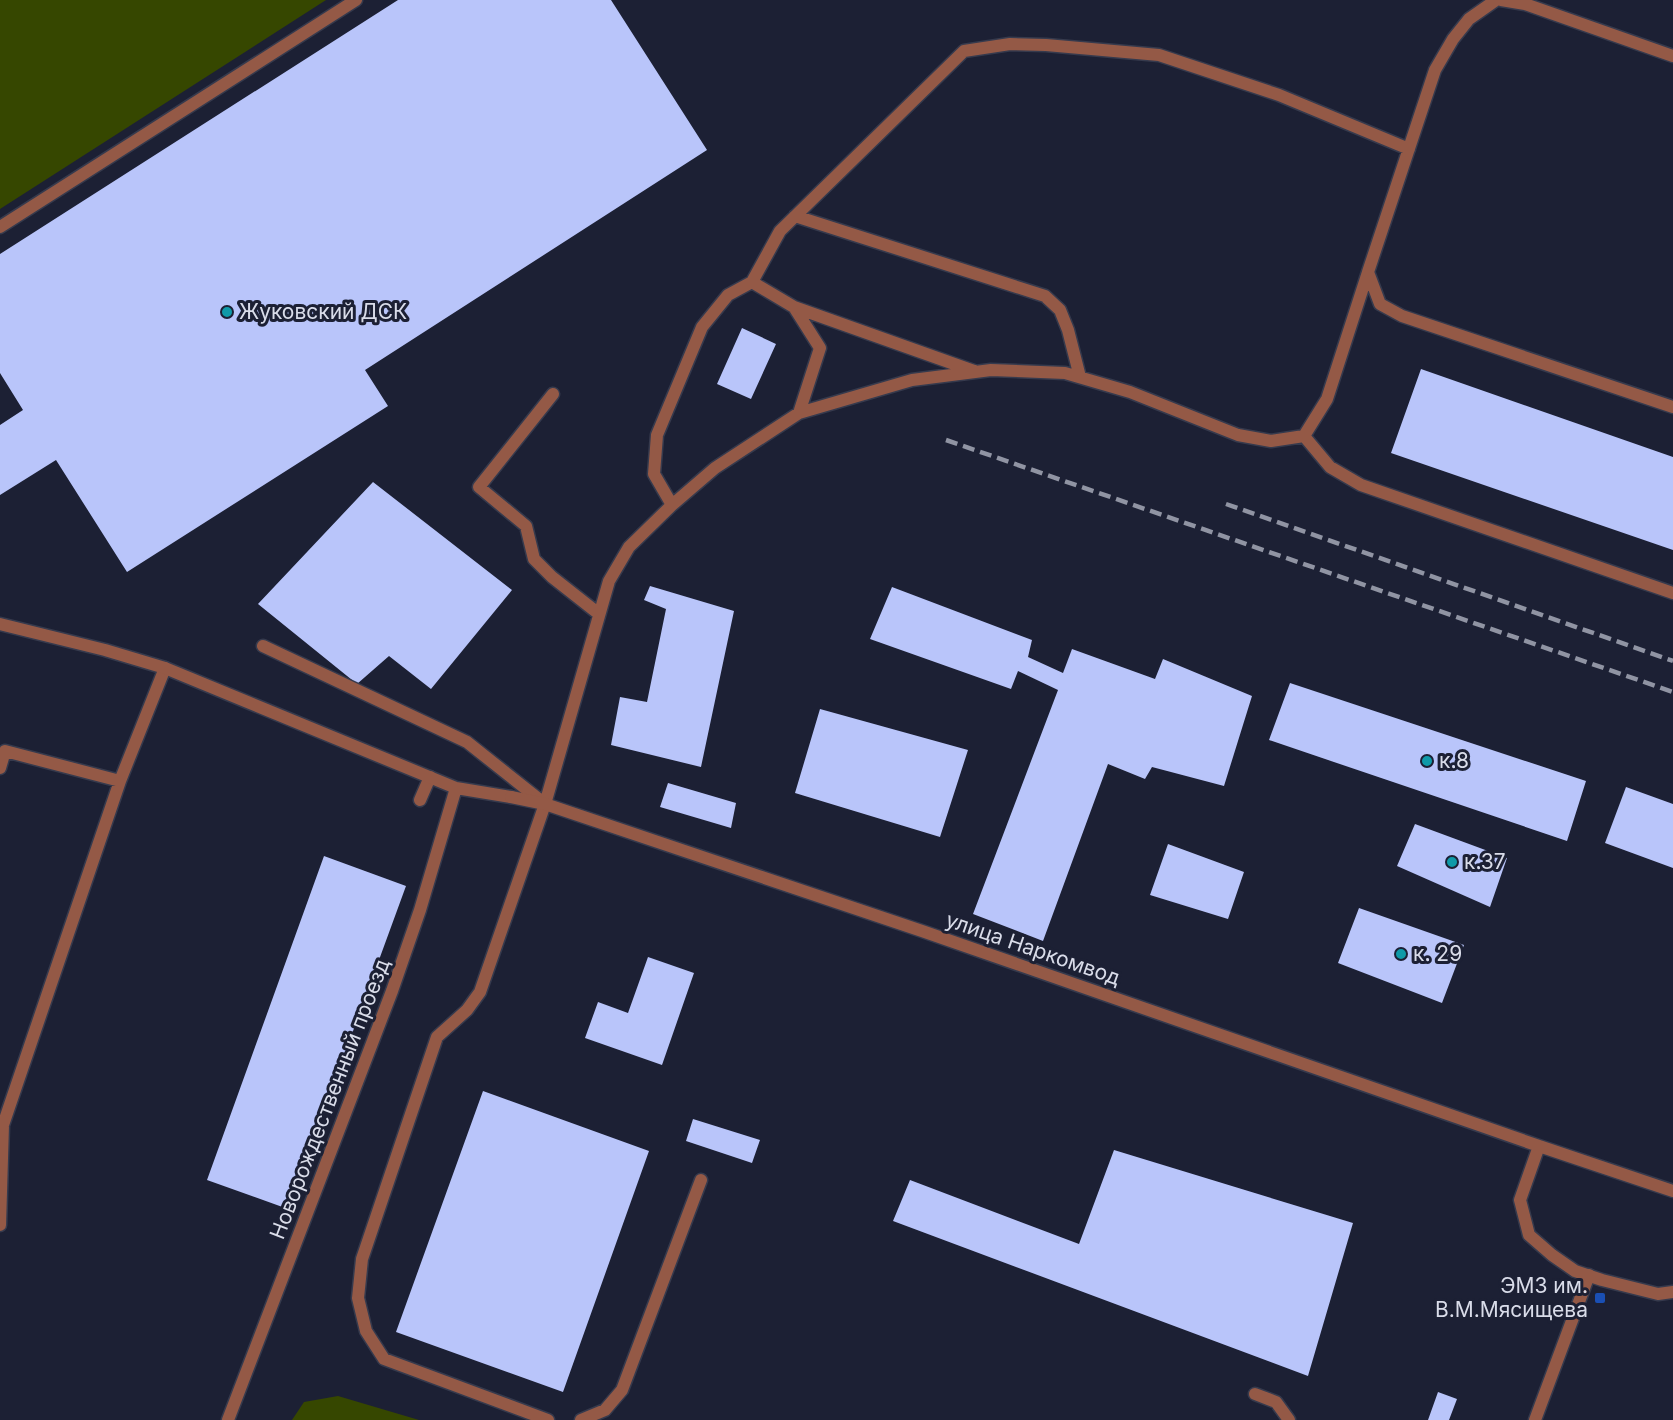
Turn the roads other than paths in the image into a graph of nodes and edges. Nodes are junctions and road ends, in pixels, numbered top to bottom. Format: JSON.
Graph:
{"nodes":[{"id":1,"x":356,"y":0,"type":"edge"},
{"id":2,"x":1496,"y":0,"type":"edge"},
{"id":3,"x":1501,"y":0,"type":"edge"},
{"id":4,"x":1673,"y":56,"type":"edge"},
{"id":5,"x":1409,"y":149,"type":"junction"},
{"id":6,"x":795,"y":216,"type":"junction"},
{"id":7,"x":0,"y":227,"type":"edge"},
{"id":8,"x":1368,"y":272,"type":"junction"},
{"id":9,"x":752,"y":282,"type":"junction"},
{"id":10,"x":794,"y":307,"type":"junction"},
{"id":11,"x":978,"y":372,"type":"junction"},
{"id":12,"x":1080,"y":377,"type":"junction"},
{"id":13,"x":553,"y":394,"type":"dead end"},
{"id":14,"x":1673,"y":407,"type":"edge"},
{"id":15,"x":798,"y":413,"type":"junction"},
{"id":16,"x":1304,"y":436,"type":"junction"},
{"id":17,"x":672,"y":505,"type":"junction"},
{"id":18,"x":1673,"y":593,"type":"edge"},
{"id":19,"x":599,"y":614,"type":"junction"},
{"id":20,"x":0,"y":624,"type":"edge"},
{"id":21,"x":263,"y":646,"type":"dead end"},
{"id":22,"x":165,"y":668,"type":"junction"},
{"id":23,"x":0,"y":768,"type":"edge"},
{"id":24,"x":430,"y":777,"type":"junction"},
{"id":25,"x":120,"y":781,"type":"junction"},
{"id":26,"x":456,"y":788,"type":"junction"},
{"id":27,"x":420,"y":800,"type":"dead end"},
{"id":28,"x":545,"y":804,"type":"junction"},
{"id":29,"x":1539,"y":1146,"type":"junction"},
{"id":30,"x":701,"y":1180,"type":"dead end"},
{"id":31,"x":1673,"y":1191,"type":"edge"},
{"id":32,"x":0,"y":1225,"type":"edge"},
{"id":33,"x":1589,"y":1275,"type":"junction"},
{"id":34,"x":1673,"y":1292,"type":"edge"},
{"id":35,"x":1255,"y":1394,"type":"dead end"},
{"id":36,"x":228,"y":1420,"type":"edge"},
{"id":37,"x":548,"y":1420,"type":"edge"},
{"id":38,"x":581,"y":1420,"type":"edge"},
{"id":39,"x":1289,"y":1420,"type":"edge"},
{"id":40,"x":1535,"y":1420,"type":"edge"}],
"edges":[{"from":1,"to":7,"type":"street"},
{"from":2,"to":5,"type":"street"},
{"from":3,"to":4,"type":"street"},
{"from":5,"to":6,"type":"street"},
{"from":5,"to":8,"type":"street"},
{"from":6,"to":9,"type":"street"},
{"from":6,"to":12,"type":"street"},
{"from":8,"to":14,"type":"street"},
{"from":8,"to":16,"type":"street"},
{"from":9,"to":10,"type":"street"},
{"from":9,"to":17,"type":"street"},
{"from":10,"to":11,"type":"street"},
{"from":10,"to":15,"type":"street"},
{"from":11,"to":12,"type":"street"},
{"from":11,"to":15,"type":"street"},
{"from":12,"to":16,"type":"street"},
{"from":13,"to":19,"type":"street"},
{"from":15,"to":17,"type":"street"},
{"from":16,"to":18,"type":"street"},
{"from":17,"to":19,"type":"street"},
{"from":19,"to":28,"type":"street"},
{"from":20,"to":22,"type":"street","name":"улица Наркомвод"},
{"from":21,"to":28,"type":"street"},
{"from":22,"to":24,"type":"street","name":"улица Наркомвод"},
{"from":22,"to":25,"type":"street"},
{"from":23,"to":25,"type":"street"},
{"from":24,"to":26,"type":"street","name":"улица Наркомвод"},
{"from":24,"to":27,"type":"street"},
{"from":25,"to":32,"type":"street"},
{"from":26,"to":28,"type":"street","name":"улица Наркомвод"},
{"from":26,"to":36,"type":"street","name":"Новорождественный проезд"},
{"from":28,"to":29,"type":"street","name":"улица Наркомвод"},
{"from":28,"to":37,"type":"street"},
{"from":29,"to":31,"type":"street","name":"улица Наркомвод"},
{"from":29,"to":33,"type":"street"},
{"from":30,"to":38,"type":"street"},
{"from":33,"to":34,"type":"street"},
{"from":33,"to":40,"type":"street"},
{"from":35,"to":39,"type":"street"}]}
